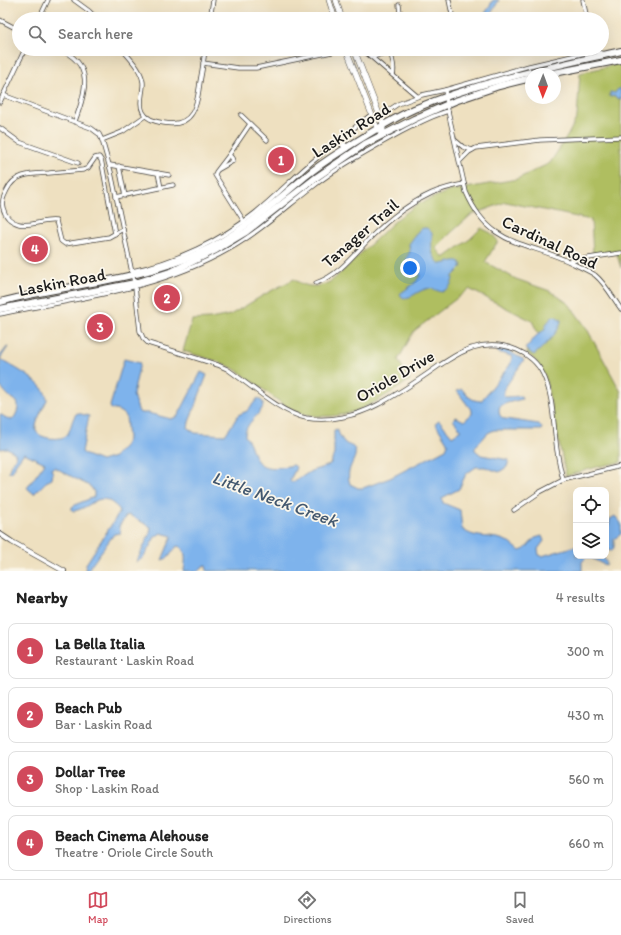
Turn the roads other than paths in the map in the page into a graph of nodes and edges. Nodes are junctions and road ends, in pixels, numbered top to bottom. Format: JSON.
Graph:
{"nodes":[{"id":1,"x":48,"y":0,"type":"edge"},
{"id":2,"x":74,"y":0,"type":"edge"},
{"id":3,"x":213,"y":0,"type":"edge"},
{"id":4,"x":329,"y":0,"type":"edge"},
{"id":5,"x":336,"y":0,"type":"edge"},
{"id":6,"x":449,"y":0,"type":"edge"},
{"id":7,"x":583,"y":0,"type":"edge"},
{"id":8,"x":398,"y":5,"type":"dead end"},
{"id":9,"x":42,"y":12,"type":"edge"},
{"id":10,"x":90,"y":12,"type":"edge"},
{"id":11,"x":211,"y":12,"type":"edge"},
{"id":12,"x":333,"y":12,"type":"edge"},
{"id":13,"x":340,"y":12,"type":"edge"},
{"id":14,"x":400,"y":12,"type":"edge"},
{"id":15,"x":452,"y":12,"type":"edge"},
{"id":16,"x":586,"y":12,"type":"edge"},
{"id":17,"x":0,"y":20,"type":"edge"},
{"id":18,"x":12,"y":26,"type":"edge"},
{"id":19,"x":621,"y":51,"type":"edge"},
{"id":20,"x":609,"y":54,"type":"edge"},
{"id":21,"x":22,"y":56,"type":"edge"},
{"id":22,"x":72,"y":56,"type":"edge"},
{"id":23,"x":128,"y":56,"type":"edge"},
{"id":24,"x":204,"y":56,"type":"edge"},
{"id":25,"x":311,"y":56,"type":"edge"},
{"id":26,"x":349,"y":56,"type":"edge"},
{"id":27,"x":357,"y":56,"type":"edge"},
{"id":28,"x":392,"y":56,"type":"edge"},
{"id":29,"x":573,"y":56,"type":"edge"},
{"id":30,"x":603,"y":56,"type":"edge"},
{"id":31,"x":373,"y":57,"type":"edge"},
{"id":32,"x":621,"y":60,"type":"edge"},
{"id":33,"x":203,"y":63,"type":"junction"},
{"id":34,"x":539,"y":66,"type":"junction"},
{"id":35,"x":542,"y":68,"type":"edge"},
{"id":36,"x":561,"y":68,"type":"edge"},
{"id":37,"x":561,"y":70,"type":"edge"},
{"id":38,"x":393,"y":75,"type":"junction"},
{"id":39,"x":525,"y":80,"type":"edge"},
{"id":40,"x":446,"y":93,"type":"junction"},
{"id":41,"x":2,"y":95,"type":"junction"},
{"id":42,"x":418,"y":96,"type":"junction"},
{"id":43,"x":0,"y":102,"type":"edge"},
{"id":44,"x":447,"y":108,"type":"junction"},
{"id":45,"x":389,"y":110,"type":"dead end"},
{"id":46,"x":372,"y":114,"type":"junction"},
{"id":47,"x":241,"y":115,"type":"dead end"},
{"id":48,"x":145,"y":116,"type":"junction"},
{"id":49,"x":75,"y":121,"type":"junction"},
{"id":50,"x":250,"y":124,"type":"junction"},
{"id":51,"x":384,"y":124,"type":"junction"},
{"id":52,"x":0,"y":128,"type":"edge"},
{"id":53,"x":377,"y":128,"type":"junction"},
{"id":54,"x":385,"y":137,"type":"junction"},
{"id":55,"x":621,"y":137,"type":"edge"},
{"id":56,"x":102,"y":140,"type":"junction"},
{"id":57,"x":267,"y":140,"type":"dead end"},
{"id":58,"x":340,"y":140,"type":"junction"},
{"id":59,"x":455,"y":140,"type":"junction"},
{"id":60,"x":346,"y":148,"type":"junction"},
{"id":61,"x":472,"y":150,"type":"junction"},
{"id":62,"x":229,"y":156,"type":"junction"},
{"id":63,"x":317,"y":158,"type":"junction"},
{"id":64,"x":460,"y":161,"type":"junction"},
{"id":65,"x":78,"y":163,"type":"dead end"},
{"id":66,"x":322,"y":164,"type":"junction"},
{"id":67,"x":110,"y":165,"type":"junction"},
{"id":68,"x":119,"y":166,"type":"junction"},
{"id":69,"x":217,"y":171,"type":"junction"},
{"id":70,"x":158,"y":173,"type":"junction"},
{"id":71,"x":169,"y":175,"type":"dead end"},
{"id":72,"x":464,"y":184,"type":"junction"},
{"id":73,"x":173,"y":185,"type":"dead end"},
{"id":74,"x":161,"y":188,"type":"junction"},
{"id":75,"x":125,"y":196,"type":"junction"},
{"id":76,"x":116,"y":197,"type":"junction"},
{"id":77,"x":247,"y":228,"type":"junction"},
{"id":78,"x":123,"y":229,"type":"junction"},
{"id":79,"x":115,"y":234,"type":"junction"},
{"id":80,"x":621,"y":253,"type":"edge"},
{"id":81,"x":568,"y":261,"type":"junction"},
{"id":82,"x":133,"y":273,"type":"junction"},
{"id":83,"x":316,"y":284,"type":"dead end"},
{"id":84,"x":135,"y":285,"type":"junction"},
{"id":85,"x":30,"y":295,"type":"junction"},
{"id":86,"x":0,"y":302,"type":"edge"},
{"id":87,"x":32,"y":305,"type":"junction"},
{"id":88,"x":621,"y":308,"type":"edge"},
{"id":89,"x":0,"y":309,"type":"edge"},
{"id":90,"x":0,"y":314,"type":"edge"},
{"id":91,"x":621,"y":466,"type":"edge"},
{"id":92,"x":563,"y":480,"type":"junction"},
{"id":93,"x":514,"y":510,"type":"dead end"},
{"id":94,"x":0,"y":534,"type":"edge"},
{"id":95,"x":64,"y":571,"type":"edge"}],
"edges":[{"from":1,"to":9,"type":"street"},
{"from":2,"to":10,"type":"street"},
{"from":3,"to":11,"type":"street"},
{"from":4,"to":12,"type":"main road"},
{"from":5,"to":13,"type":"main road"},
{"from":6,"to":15,"type":"street"},
{"from":7,"to":16,"type":"street"},
{"from":8,"to":14,"type":"street"},
{"from":17,"to":18,"type":"street"},
{"from":19,"to":20,"type":"main road","name":"Laskin Road"},
{"from":21,"to":41,"type":"street"},
{"from":22,"to":49,"type":"street"},
{"from":23,"to":48,"type":"street"},
{"from":24,"to":33,"type":"street"},
{"from":25,"to":33,"type":"street"},
{"from":26,"to":46,"type":"main road"},
{"from":27,"to":51,"type":"main road"},
{"from":28,"to":38,"type":"street"},
{"from":29,"to":34,"type":"street"},
{"from":30,"to":36,"type":"main road","name":"Laskin Road"},
{"from":31,"to":38,"type":"street"},
{"from":32,"to":37,"type":"main road","name":"Laskin Road"},
{"from":33,"to":48,"type":"street"},
{"from":34,"to":35,"type":"main road","name":"Laskin Road"},
{"from":34,"to":40,"type":"main road","name":"Laskin Road"},
{"from":38,"to":42,"type":"street"},
{"from":39,"to":44,"type":"main road","name":"Laskin Road"},
{"from":40,"to":42,"type":"street"},
{"from":40,"to":44,"type":"street","name":"Cardinal Road"},
{"from":40,"to":51,"type":"main road","name":"Laskin Road"},
{"from":41,"to":43,"type":"street"},
{"from":41,"to":49,"type":"street"},
{"from":42,"to":45,"type":"street"},
{"from":44,"to":54,"type":"main road","name":"Laskin Road"},
{"from":44,"to":59,"type":"street","name":"Cardinal Road"},
{"from":46,"to":53,"type":"main road"},
{"from":46,"to":58,"type":"street","name":"Laskin Road"},
{"from":47,"to":50,"type":"street"},
{"from":48,"to":56,"type":"street"},
{"from":49,"to":56,"type":"street"},
{"from":50,"to":57,"type":"street"},
{"from":50,"to":62,"type":"street"},
{"from":51,"to":53,"type":"main road","name":"Laskin Road"},
{"from":51,"to":54,"type":"main road"},
{"from":52,"to":65,"type":"street"},
{"from":53,"to":54,"type":"main road"},
{"from":53,"to":60,"type":"main road","name":"Laskin Road"},
{"from":54,"to":77,"type":"main road","name":"Laskin Road"},
{"from":55,"to":61,"type":"street"},
{"from":56,"to":67,"type":"street","name":"Oriole Drive"},
{"from":58,"to":60,"type":"main road"},
{"from":58,"to":63,"type":"street","name":"Laskin Road"},
{"from":59,"to":61,"type":"street"},
{"from":59,"to":64,"type":"street","name":"Cardinal Road"},
{"from":60,"to":66,"type":"main road","name":"Laskin Road"},
{"from":61,"to":64,"type":"street"},
{"from":62,"to":69,"type":"street"},
{"from":62,"to":69,"type":"street"},
{"from":63,"to":66,"type":"street"},
{"from":63,"to":77,"type":"street","name":"Laskin Road"},
{"from":64,"to":72,"type":"street","name":"Cardinal Road"},
{"from":66,"to":77,"type":"main road","name":"Laskin Road"},
{"from":67,"to":68,"type":"street"},
{"from":67,"to":76,"type":"street","name":"Oriole Drive"},
{"from":68,"to":70,"type":"street"},
{"from":68,"to":75,"type":"street"},
{"from":69,"to":77,"type":"street"},
{"from":70,"to":71,"type":"street"},
{"from":70,"to":74,"type":"street"},
{"from":72,"to":81,"type":"street","name":"Cardinal Road"},
{"from":72,"to":83,"type":"street","name":"Tanager Trail"},
{"from":73,"to":74,"type":"street"},
{"from":74,"to":75,"type":"street"},
{"from":75,"to":76,"type":"street"},
{"from":76,"to":78,"type":"street","name":"Oriole Drive"},
{"from":77,"to":82,"type":"main road","name":"Laskin Road"},
{"from":77,"to":84,"type":"main road","name":"Laskin Road"},
{"from":78,"to":79,"type":"street"},
{"from":78,"to":82,"type":"street","name":"Oriole Drive"},
{"from":79,"to":79,"type":"street"},
{"from":80,"to":81,"type":"street"},
{"from":81,"to":88,"type":"street","name":"Cardinal Road"},
{"from":82,"to":84,"type":"street","name":"Oriole Drive"},
{"from":82,"to":85,"type":"main road","name":"Laskin Road"},
{"from":84,"to":87,"type":"main road","name":"Laskin Road"},
{"from":84,"to":92,"type":"street","name":"Oriole Drive"},
{"from":85,"to":86,"type":"main road","name":"Laskin Road"},
{"from":85,"to":87,"type":"main road"},
{"from":87,"to":89,"type":"main road","name":"Laskin Road"},
{"from":87,"to":90,"type":"street","name":"Laskin Road"},
{"from":91,"to":92,"type":"street"},
{"from":92,"to":93,"type":"street"},
{"from":94,"to":95,"type":"street"}]}
